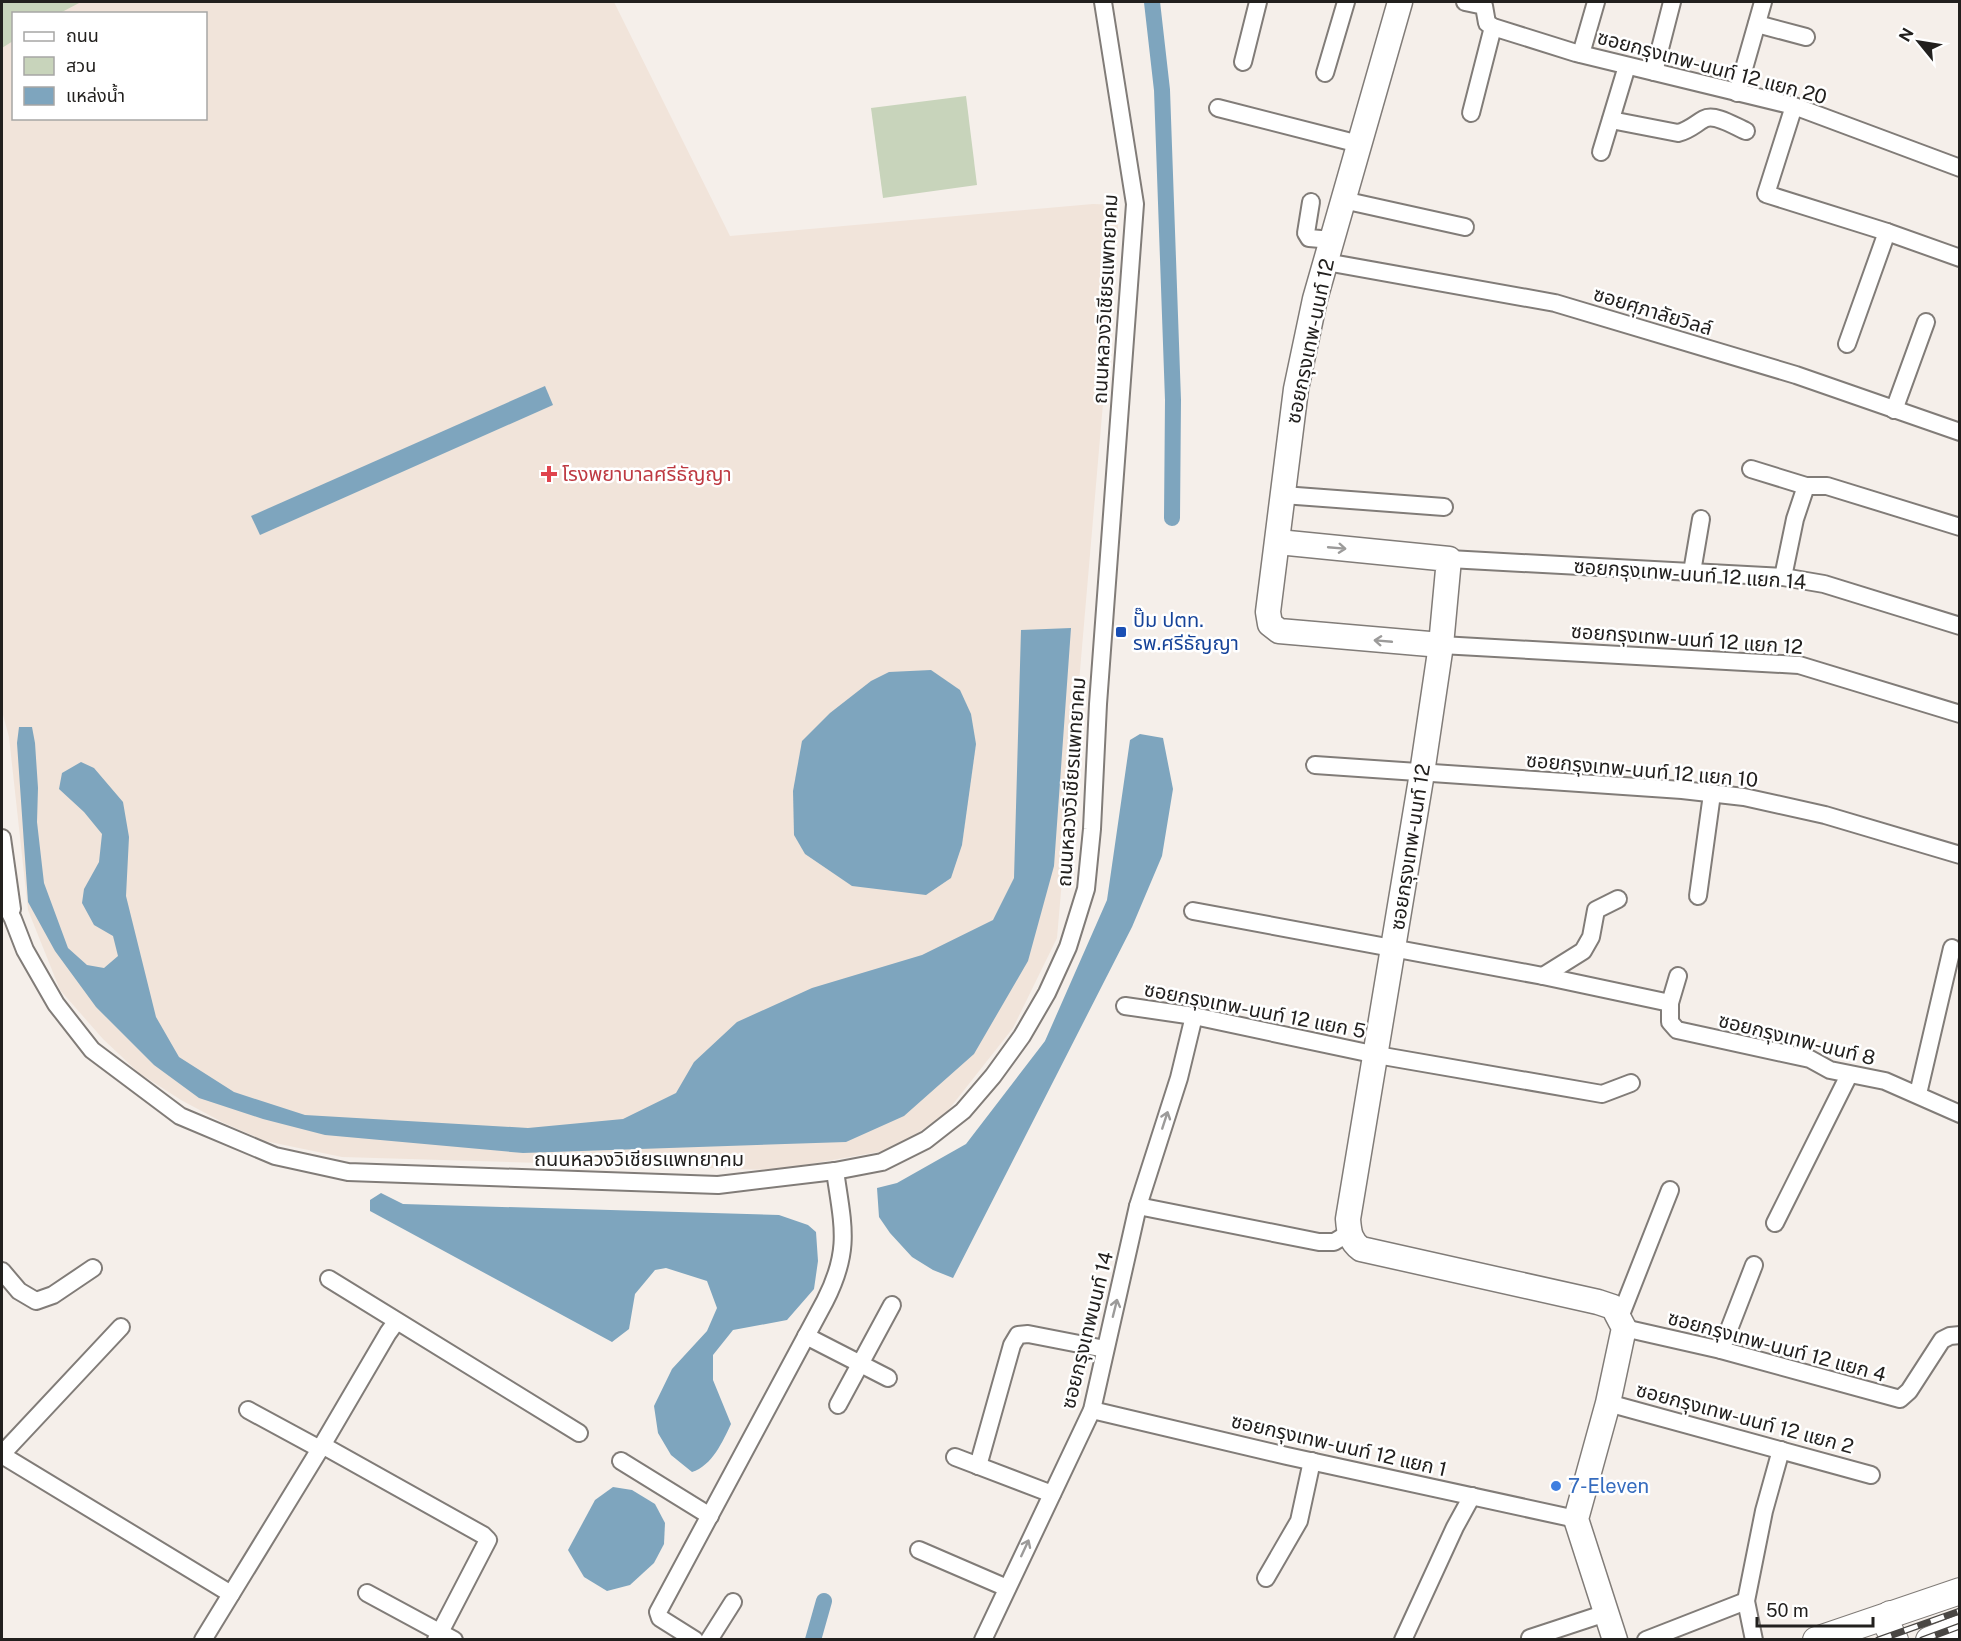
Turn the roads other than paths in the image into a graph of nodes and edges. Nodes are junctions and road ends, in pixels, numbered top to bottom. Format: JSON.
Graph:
{"nodes":[{"id":1,"x":1103,"y":2,"type":"edge"},
{"id":2,"x":1258,"y":2,"type":"edge"},
{"id":3,"x":1346,"y":2,"type":"edge"},
{"id":4,"x":1400,"y":2,"type":"edge"},
{"id":5,"x":1465,"y":2,"type":"edge"},
{"id":6,"x":1596,"y":2,"type":"edge"},
{"id":7,"x":1672,"y":2,"type":"edge"},
{"id":8,"x":1763,"y":2,"type":"edge"},
{"id":9,"x":1757,"y":24,"type":"junction"},
{"id":10,"x":1493,"y":27,"type":"junction"},
{"id":11,"x":1806,"y":37,"type":"dead end"},
{"id":12,"x":1581,"y":54,"type":"junction"},
{"id":13,"x":1243,"y":62,"type":"dead end"},
{"id":14,"x":1628,"y":66,"type":"junction"},
{"id":15,"x":1654,"y":72,"type":"junction"},
{"id":16,"x":1325,"y":73,"type":"dead end"},
{"id":17,"x":1737,"y":93,"type":"junction"},
{"id":18,"x":1794,"y":106,"type":"junction"},
{"id":19,"x":1218,"y":108,"type":"dead end"},
{"id":20,"x":1471,"y":113,"type":"dead end"},
{"id":21,"x":1611,"y":120,"type":"junction"},
{"id":22,"x":1746,"y":131,"type":"dead end"},
{"id":23,"x":1359,"y":144,"type":"junction"},
{"id":24,"x":1601,"y":152,"type":"dead end"},
{"id":25,"x":1959,"y":168,"type":"edge"},
{"id":26,"x":1343,"y":200,"type":"junction"},
{"id":27,"x":1311,"y":202,"type":"dead end"},
{"id":28,"x":1465,"y":226,"type":"dead end"},
{"id":29,"x":1887,"y":232,"type":"junction"},
{"id":30,"x":1329,"y":251,"type":"junction"},
{"id":31,"x":1959,"y":258,"type":"edge"},
{"id":32,"x":1926,"y":322,"type":"dead end"},
{"id":33,"x":1847,"y":344,"type":"dead end"},
{"id":34,"x":1894,"y":410,"type":"junction"},
{"id":35,"x":1959,"y":432,"type":"edge"},
{"id":36,"x":1751,"y":469,"type":"dead end"},
{"id":37,"x":1806,"y":486,"type":"junction"},
{"id":38,"x":1283,"y":495,"type":"junction"},
{"id":39,"x":1444,"y":507,"type":"dead end"},
{"id":40,"x":1701,"y":519,"type":"dead end"},
{"id":41,"x":1959,"y":527,"type":"edge"},
{"id":42,"x":1278,"y":542,"type":"junction"},
{"id":43,"x":1449,"y":559,"type":"junction"},
{"id":44,"x":1692,"y":572,"type":"junction"},
{"id":45,"x":1783,"y":577,"type":"junction"},
{"id":46,"x":1959,"y":626,"type":"edge"},
{"id":47,"x":1442,"y":645,"type":"junction"},
{"id":48,"x":1959,"y":714,"type":"edge"},
{"id":49,"x":1315,"y":765,"type":"dead end"},
{"id":50,"x":1422,"y":773,"type":"junction"},
{"id":51,"x":1712,"y":794,"type":"junction"},
{"id":52,"x":2,"y":838,"type":"edge"},
{"id":53,"x":1959,"y":855,"type":"edge"},
{"id":54,"x":1698,"y":896,"type":"dead end"},
{"id":55,"x":2,"y":897,"type":"edge"},
{"id":56,"x":1618,"y":899,"type":"dead end"},
{"id":57,"x":1193,"y":911,"type":"dead end"},
{"id":58,"x":13,"y":919,"type":"junction"},
{"id":59,"x":1952,"y":948,"type":"dead end"},
{"id":60,"x":1394,"y":949,"type":"junction"},
{"id":61,"x":1543,"y":976,"type":"junction"},
{"id":62,"x":1678,"y":976,"type":"dead end"},
{"id":63,"x":1670,"y":1003,"type":"junction"},
{"id":64,"x":1125,"y":1006,"type":"dead end"},
{"id":65,"x":1194,"y":1016,"type":"junction"},
{"id":66,"x":1377,"y":1055,"type":"junction"},
{"id":67,"x":1849,"y":1075,"type":"junction"},
{"id":68,"x":1631,"y":1083,"type":"dead end"},
{"id":69,"x":1918,"y":1094,"type":"junction"},
{"id":70,"x":1959,"y":1114,"type":"edge"},
{"id":71,"x":835,"y":1171,"type":"junction"},
{"id":72,"x":1670,"y":1190,"type":"dead end"},
{"id":73,"x":1138,"y":1206,"type":"junction"},
{"id":74,"x":1775,"y":1223,"type":"dead end"},
{"id":75,"x":1349,"y":1233,"type":"junction"},
{"id":76,"x":1754,"y":1265,"type":"dead end"},
{"id":77,"x":93,"y":1268,"type":"dead end"},
{"id":78,"x":2,"y":1271,"type":"edge"},
{"id":79,"x":329,"y":1279,"type":"dead end"},
{"id":80,"x":892,"y":1305,"type":"dead end"},
{"id":81,"x":396,"y":1322,"type":"junction"},
{"id":82,"x":1622,"y":1323,"type":"junction"},
{"id":83,"x":121,"y":1327,"type":"dead end"},
{"id":84,"x":1959,"y":1335,"type":"edge"},
{"id":85,"x":806,"y":1336,"type":"junction"},
{"id":86,"x":1106,"y":1349,"type":"junction"},
{"id":87,"x":1721,"y":1350,"type":"junction"},
{"id":88,"x":859,"y":1364,"type":"junction"},
{"id":89,"x":888,"y":1378,"type":"dead end"},
{"id":90,"x":1608,"y":1402,"type":"junction"},
{"id":91,"x":838,"y":1405,"type":"dead end"},
{"id":92,"x":248,"y":1410,"type":"dead end"},
{"id":93,"x":1092,"y":1410,"type":"junction"},
{"id":94,"x":579,"y":1433,"type":"dead end"},
{"id":95,"x":321,"y":1447,"type":"junction"},
{"id":96,"x":1781,"y":1450,"type":"junction"},
{"id":97,"x":2,"y":1455,"type":"edge"},
{"id":98,"x":955,"y":1456,"type":"dead end"},
{"id":99,"x":621,"y":1461,"type":"dead end"},
{"id":100,"x":1312,"y":1461,"type":"junction"},
{"id":101,"x":978,"y":1466,"type":"junction"},
{"id":102,"x":1871,"y":1475,"type":"dead end"},
{"id":103,"x":1052,"y":1494,"type":"junction"},
{"id":104,"x":1472,"y":1497,"type":"junction"},
{"id":105,"x":710,"y":1516,"type":"junction"},
{"id":106,"x":1576,"y":1519,"type":"junction"},
{"id":107,"x":919,"y":1550,"type":"dead end"},
{"id":108,"x":1266,"y":1578,"type":"dead end"},
{"id":109,"x":1007,"y":1588,"type":"junction"},
{"id":110,"x":1959,"y":1591,"type":"edge"},
{"id":111,"x":367,"y":1593,"type":"dead end"},
{"id":112,"x":231,"y":1594,"type":"junction"},
{"id":113,"x":1746,"y":1601,"type":"junction"},
{"id":114,"x":733,"y":1602,"type":"dead end"},
{"id":115,"x":1606,"y":1613,"type":"junction"},
{"id":116,"x":1890,"y":1614,"type":"junction"},
{"id":117,"x":1959,"y":1628,"type":"edge"},
{"id":118,"x":444,"y":1637,"type":"edge"},
{"id":119,"x":1530,"y":1638,"type":"edge"},
{"id":120,"x":1823,"y":1639,"type":"edge"},
{"id":121,"x":203,"y":1640,"type":"edge"},
{"id":122,"x":695,"y":1640,"type":"edge"},
{"id":123,"x":709,"y":1640,"type":"edge"},
{"id":124,"x":983,"y":1640,"type":"edge"},
{"id":125,"x":1403,"y":1640,"type":"edge"},
{"id":126,"x":1615,"y":1640,"type":"edge"},
{"id":127,"x":1646,"y":1640,"type":"edge"},
{"id":128,"x":1754,"y":1640,"type":"edge"},
{"id":129,"x":1895,"y":1640,"type":"edge"},
{"id":130,"x":1929,"y":1640,"type":"edge"}],
"edges":[{"from":1,"to":71,"type":"street","name":"ถนนหลวงวิเชียรแพทยาคม"},
{"from":2,"to":13,"type":"street"},
{"from":3,"to":16,"type":"street"},
{"from":4,"to":23,"type":"street","name":"ซอยกรุงเทพ-นนท์ 12"},
{"from":5,"to":10,"type":"street"},
{"from":6,"to":12,"type":"street"},
{"from":7,"to":15,"type":"street"},
{"from":8,"to":9,"type":"street"},
{"from":9,"to":11,"type":"street"},
{"from":9,"to":17,"type":"street"},
{"from":10,"to":12,"type":"street","name":"ซอยกรุงเทพ-นนท์ 12 แยก 20"},
{"from":10,"to":20,"type":"street"},
{"from":12,"to":14,"type":"street","name":"ซอยกรุงเทพ-นนท์ 12 แยก 20"},
{"from":14,"to":15,"type":"street","name":"ซอยกรุงเทพ-นนท์ 12 แยก 20"},
{"from":14,"to":21,"type":"street"},
{"from":15,"to":17,"type":"street","name":"ซอยกรุงเทพ-นนท์ 12 แยก 20"},
{"from":17,"to":18,"type":"street","name":"ซอยกรุงเทพ-นนท์ 12 แยก 20"},
{"from":18,"to":25,"type":"street","name":"ซอยกรุงเทพ-นนท์ 12 แยก 20"},
{"from":18,"to":29,"type":"street"},
{"from":19,"to":23,"type":"street"},
{"from":21,"to":22,"type":"street"},
{"from":21,"to":24,"type":"street"},
{"from":23,"to":26,"type":"street","name":"ซอยกรุงเทพ-นนท์ 12"},
{"from":26,"to":28,"type":"street"},
{"from":26,"to":30,"type":"street","name":"ซอยกรุงเทพ-นนท์ 12"},
{"from":27,"to":30,"type":"street","name":"ซอยศุภาลัยวิลล์"},
{"from":29,"to":31,"type":"street"},
{"from":29,"to":33,"type":"street"},
{"from":30,"to":34,"type":"street","name":"ซอยศุภาลัยวิลล์"},
{"from":30,"to":38,"type":"street","name":"ซอยกรุงเทพ-นนท์ 12"},
{"from":32,"to":34,"type":"street"},
{"from":34,"to":35,"type":"street","name":"ซอยศุภาลัยวิลล์"},
{"from":36,"to":37,"type":"street"},
{"from":37,"to":41,"type":"street"},
{"from":37,"to":45,"type":"street"},
{"from":38,"to":39,"type":"street"},
{"from":38,"to":42,"type":"street","name":"ซอยกรุงเทพ-นนท์ 12"},
{"from":40,"to":44,"type":"street"},
{"from":42,"to":43,"type":"street","name":"ซอยกรุงเทพ-นนท์ 12 แยก 14","one_way":true},
{"from":47,"to":42,"type":"street","name":"ซอยกรุงเทพ-นนท์ 12","one_way":true},
{"from":43,"to":44,"type":"street","name":"ซอยกรุงเทพ-นนท์ 12 แยก 14"},
{"from":43,"to":47,"type":"street"},
{"from":44,"to":45,"type":"street","name":"ซอยกรุงเทพ-นนท์ 12 แยก 14"},
{"from":45,"to":46,"type":"street","name":"ซอยกรุงเทพ-นนท์ 12 แยก 14"},
{"from":47,"to":48,"type":"street","name":"ซอยกรุงเทพ-นนท์ 12 แยก 12"},
{"from":47,"to":50,"type":"street","name":"ซอยกรุงเทพ-นนท์ 12"},
{"from":49,"to":50,"type":"street","name":"ซอยกรุงเทพ-นนท์ 12 แยก 10"},
{"from":50,"to":51,"type":"street","name":"ซอยกรุงเทพ-นนท์ 12 แยก 10"},
{"from":50,"to":60,"type":"street","name":"ซอยกรุงเทพ-นนท์ 12"},
{"from":51,"to":53,"type":"street","name":"ซอยกรุงเทพ-นนท์ 12 แยก 10"},
{"from":51,"to":54,"type":"street"},
{"from":52,"to":58,"type":"street","name":"ถนนหลวงวิเชียรแพทยาคม"},
{"from":55,"to":58,"type":"street","name":"ถนนหลวงวิเชียรแพทยาคม"},
{"from":56,"to":61,"type":"street"},
{"from":57,"to":60,"type":"street"},
{"from":58,"to":71,"type":"street","name":"ถนนหลวงวิเชียรแพทยาคม"},
{"from":59,"to":69,"type":"street"},
{"from":60,"to":61,"type":"street"},
{"from":60,"to":66,"type":"street","name":"ซอยกรุงเทพ-นนท์ 12"},
{"from":61,"to":63,"type":"street"},
{"from":62,"to":63,"type":"street"},
{"from":63,"to":67,"type":"street","name":"ซอยกรุงเทพ-นนท์ 8"},
{"from":64,"to":65,"type":"street","name":"ซอยกรุงเทพ-นนท์ 12 แยก 5"},
{"from":65,"to":66,"type":"street","name":"ซอยกรุงเทพ-นนท์ 12 แยก 5"},
{"from":73,"to":65,"type":"street","name":"ซอยกรุงเทพนนท์ 14","one_way":true},
{"from":66,"to":68,"type":"street","name":"ซอยกรุงเทพ-นนท์ 12 แยก 5"},
{"from":66,"to":75,"type":"street","name":"ซอยกรุงเทพ-นนท์ 12"},
{"from":67,"to":69,"type":"street","name":"ซอยกรุงเทพ-นนท์ 8"},
{"from":67,"to":74,"type":"street"},
{"from":69,"to":70,"type":"street","name":"ซอยกรุงเทพ-นนท์ 8"},
{"from":71,"to":85,"type":"street"},
{"from":72,"to":82,"type":"street"},
{"from":73,"to":75,"type":"street"},
{"from":86,"to":73,"type":"street","name":"ซอยกรุงเทพนนท์ 14","one_way":true},
{"from":75,"to":82,"type":"street"},
{"from":76,"to":87,"type":"street"},
{"from":77,"to":78,"type":"street"},
{"from":79,"to":81,"type":"street"},
{"from":80,"to":88,"type":"street"},
{"from":81,"to":94,"type":"street"},
{"from":81,"to":95,"type":"street"},
{"from":82,"to":87,"type":"street","name":"ซอยกรุงเทพ-นนท์ 12 แยก 4"},
{"from":82,"to":90,"type":"street"},
{"from":83,"to":97,"type":"street"},
{"from":84,"to":87,"type":"street","name":"ซอยกรุงเทพ-นนท์ 12 แยก 4"},
{"from":85,"to":88,"type":"street"},
{"from":85,"to":105,"type":"street"},
{"from":86,"to":93,"type":"street","name":"ซอยกรุงเทพนนท์ 14"},
{"from":86,"to":101,"type":"street"},
{"from":88,"to":89,"type":"street"},
{"from":88,"to":91,"type":"street"},
{"from":90,"to":96,"type":"street","name":"ซอยกรุงเทพ-นนท์ 12 แยก 2"},
{"from":90,"to":106,"type":"street"},
{"from":92,"to":95,"type":"street"},
{"from":93,"to":100,"type":"street","name":"ซอยกรุงเทพ-นนท์ 12 แยก 1"},
{"from":93,"to":103,"type":"street","name":"ซอยกรุงเทพนนท์ 14"},
{"from":95,"to":112,"type":"street"},
{"from":95,"to":118,"type":"street"},
{"from":96,"to":102,"type":"street","name":"ซอยกรุงเทพ-นนท์ 12 แยก 2"},
{"from":96,"to":113,"type":"street"},
{"from":97,"to":112,"type":"street"},
{"from":98,"to":101,"type":"street"},
{"from":99,"to":105,"type":"street"},
{"from":100,"to":104,"type":"street","name":"ซอยกรุงเทพ-นนท์ 12 แยก 1"},
{"from":100,"to":108,"type":"street"},
{"from":101,"to":103,"type":"street"},
{"from":109,"to":103,"type":"street","name":"ซอยกรุงเทพนนท์ 14","one_way":true},
{"from":104,"to":106,"type":"street","name":"ซอยกรุงเทพ-นนท์ 12 แยก 1"},
{"from":104,"to":125,"type":"street"},
{"from":105,"to":122,"type":"street"},
{"from":106,"to":115,"type":"street"},
{"from":107,"to":109,"type":"street"},
{"from":109,"to":124,"type":"street","name":"ซอยกรุงเทพนนท์ 14"},
{"from":110,"to":116,"type":"main road"},
{"from":111,"to":118,"type":"street"},
{"from":112,"to":121,"type":"street"},
{"from":113,"to":127,"type":"street"},
{"from":113,"to":128,"type":"street"},
{"from":114,"to":123,"type":"street"},
{"from":115,"to":119,"type":"street"},
{"from":115,"to":126,"type":"street"},
{"from":116,"to":120,"type":"main road"},
{"from":116,"to":129,"type":"main road"},
{"from":117,"to":130,"type":"main road"}]}
